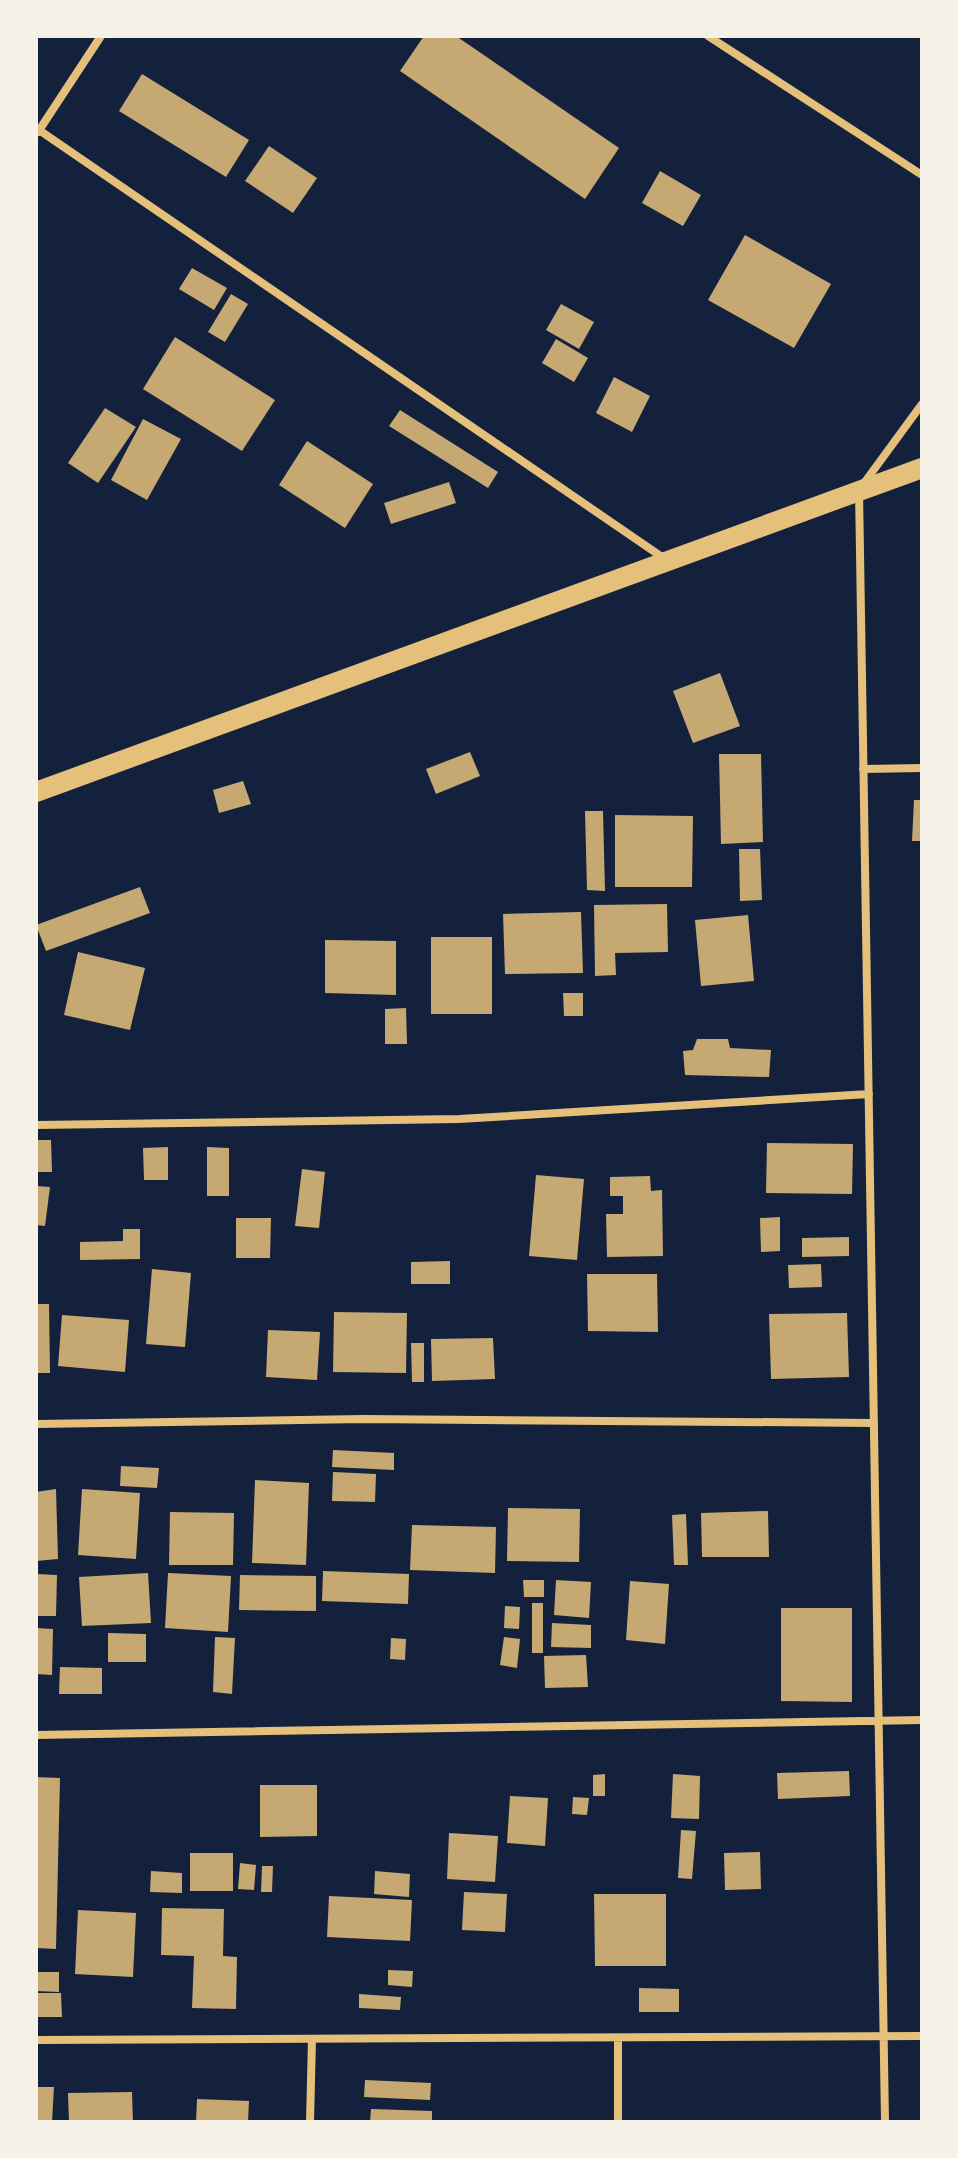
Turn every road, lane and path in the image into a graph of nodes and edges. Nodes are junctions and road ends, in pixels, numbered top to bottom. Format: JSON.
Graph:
{"nodes":[{"id":1,"x":101,"y":36,"type":"edge"},
{"id":2,"x":708,"y":36,"type":"edge"},
{"id":3,"x":37,"y":131,"type":"edge"},
{"id":4,"x":922,"y":175,"type":"edge"},
{"id":5,"x":922,"y":404,"type":"edge"},
{"id":6,"x":922,"y":468,"type":"edge"},
{"id":7,"x":859,"y":490,"type":"junction"},
{"id":8,"x":669,"y":561,"type":"junction"},
{"id":9,"x":922,"y":768,"type":"edge"},
{"id":10,"x":863,"y":769,"type":"junction"},
{"id":11,"x":36,"y":792,"type":"edge"},
{"id":12,"x":869,"y":1094,"type":"junction"},
{"id":13,"x":36,"y":1125,"type":"edge"},
{"id":14,"x":874,"y":1423,"type":"junction"},
{"id":15,"x":36,"y":1424,"type":"edge"},
{"id":16,"x":878,"y":1720,"type":"junction"},
{"id":17,"x":922,"y":1720,"type":"edge"},
{"id":18,"x":36,"y":1735,"type":"edge"},
{"id":19,"x":922,"y":2036,"type":"edge"},
{"id":20,"x":884,"y":2037,"type":"junction"},
{"id":21,"x":618,"y":2038,"type":"junction"},
{"id":22,"x":312,"y":2039,"type":"junction"},
{"id":23,"x":36,"y":2040,"type":"edge"},
{"id":24,"x":310,"y":2122,"type":"edge"},
{"id":25,"x":618,"y":2122,"type":"edge"},
{"id":26,"x":885,"y":2122,"type":"edge"}],
"edges":[{"from":1,"to":3,"type":"street"},
{"from":2,"to":4,"type":"street"},
{"from":3,"to":8,"type":"street"},
{"from":5,"to":7,"type":"street"},
{"from":6,"to":7,"type":"main road"},
{"from":7,"to":8,"type":"main road"},
{"from":7,"to":10,"type":"street"},
{"from":8,"to":11,"type":"main road"},
{"from":9,"to":10,"type":"street"},
{"from":10,"to":12,"type":"street"},
{"from":12,"to":13,"type":"street"},
{"from":12,"to":14,"type":"street"},
{"from":14,"to":15,"type":"street"},
{"from":14,"to":16,"type":"street"},
{"from":16,"to":17,"type":"street"},
{"from":16,"to":18,"type":"street"},
{"from":16,"to":20,"type":"street"},
{"from":19,"to":20,"type":"street"},
{"from":20,"to":21,"type":"street"},
{"from":20,"to":26,"type":"street"},
{"from":21,"to":22,"type":"street"},
{"from":21,"to":25,"type":"street"},
{"from":22,"to":23,"type":"street"},
{"from":22,"to":24,"type":"street"}]}
